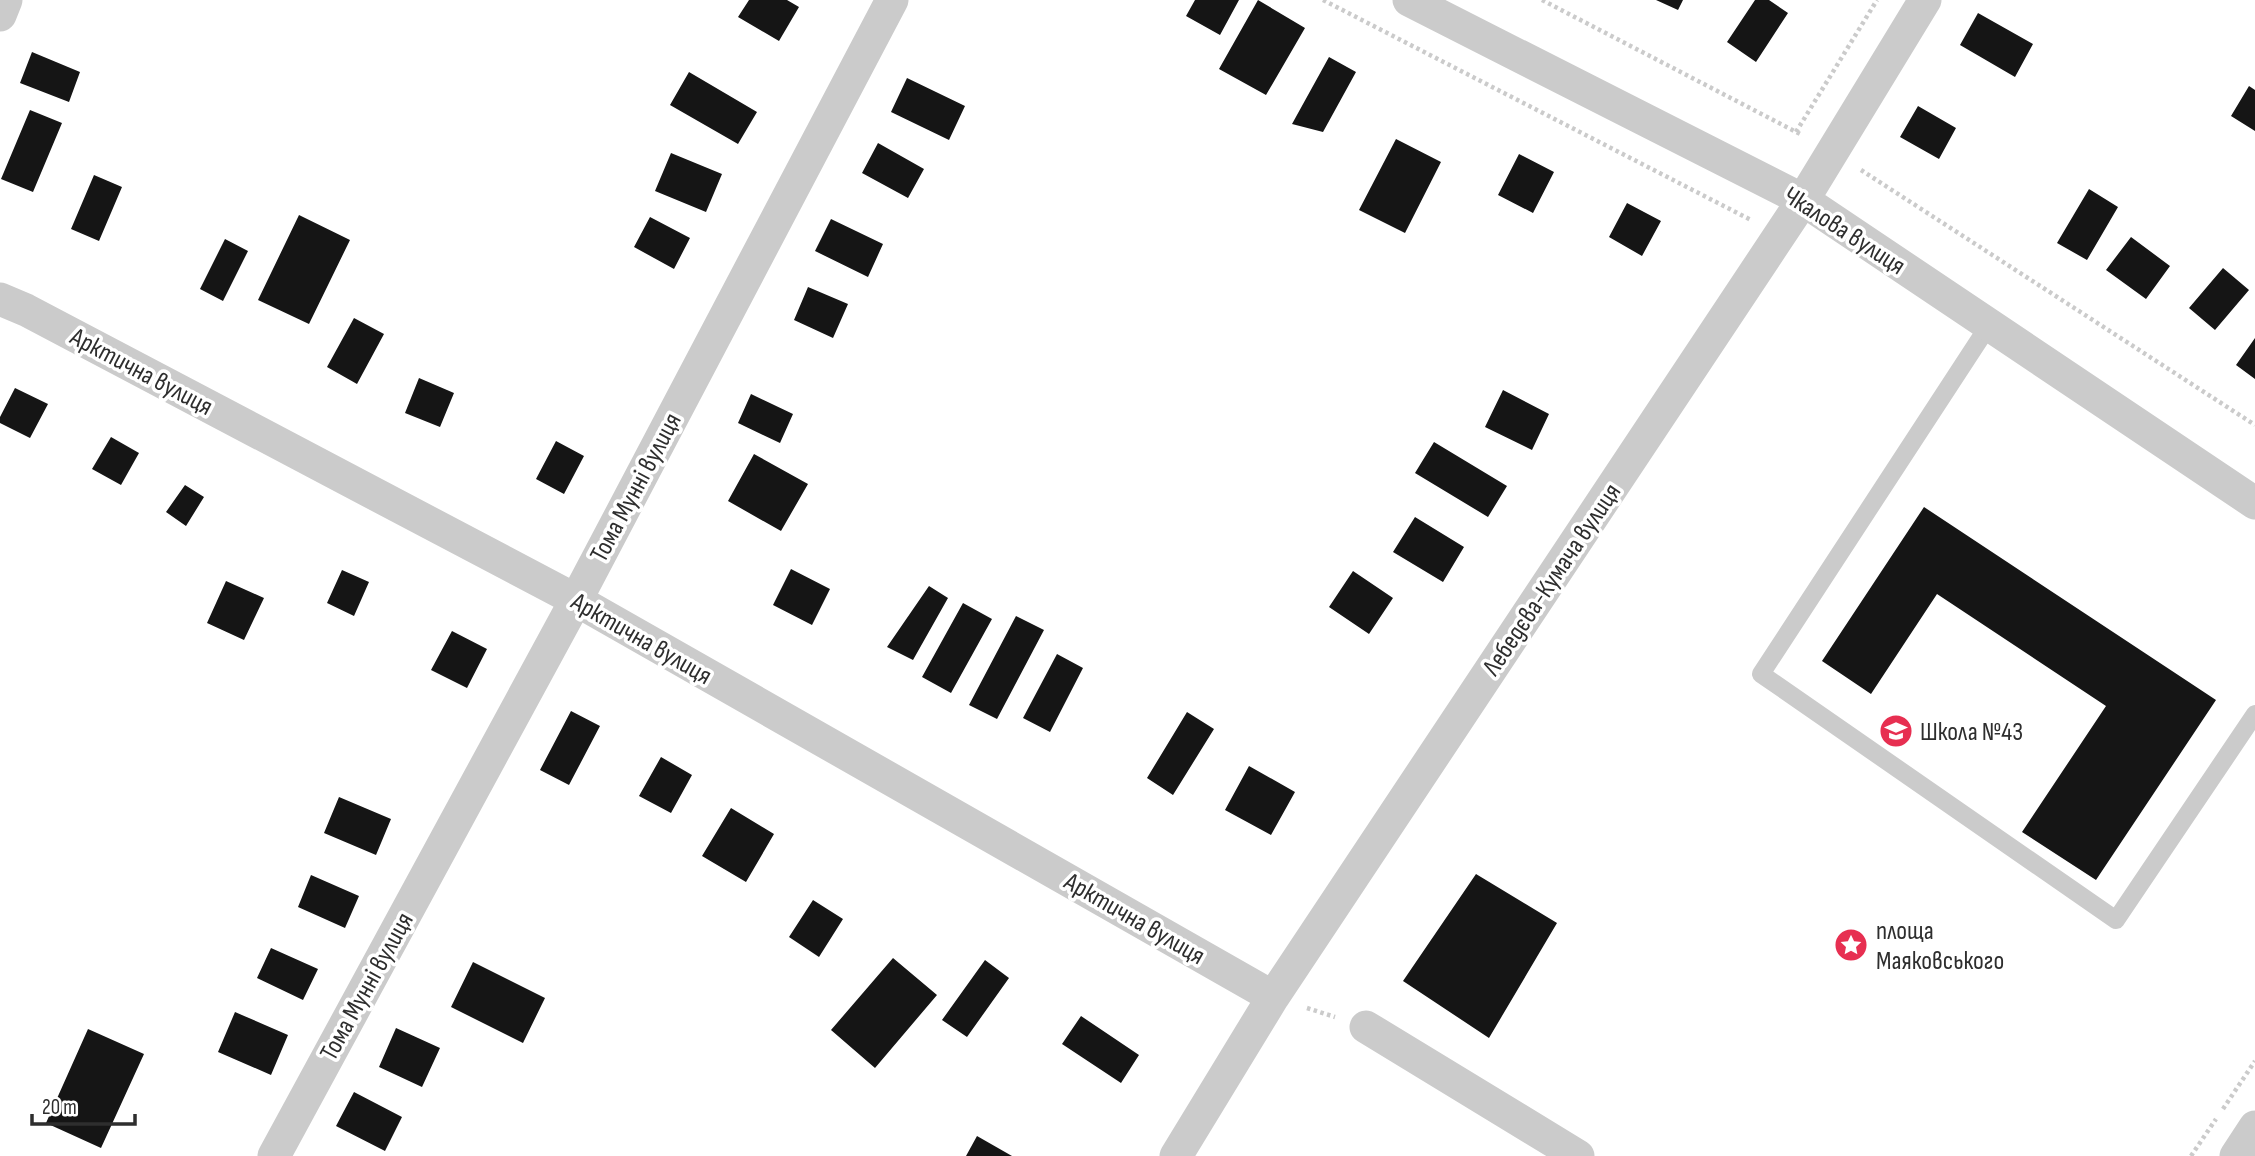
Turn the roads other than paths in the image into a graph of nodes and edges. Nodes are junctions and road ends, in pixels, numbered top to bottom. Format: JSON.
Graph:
{"nodes":[{"id":1,"x":6,"y":0,"type":"edge"},
{"id":2,"x":892,"y":0,"type":"edge"},
{"id":3,"x":1409,"y":0,"type":"edge"},
{"id":4,"x":1925,"y":0,"type":"edge"},
{"id":5,"x":0,"y":15,"type":"edge"},
{"id":6,"x":1803,"y":200,"type":"junction"},
{"id":7,"x":0,"y":299,"type":"edge"},
{"id":8,"x":1989,"y":325,"type":"junction"},
{"id":9,"x":2255,"y":503,"type":"edge"},
{"id":10,"x":576,"y":600,"type":"junction"},
{"id":11,"x":2255,"y":714,"type":"edge"},
{"id":12,"x":1273,"y":997,"type":"junction"},
{"id":13,"x":1366,"y":1027,"type":"road end"},
{"id":14,"x":2255,"y":1127,"type":"edge"},
{"id":15,"x":274,"y":1156,"type":"edge"},
{"id":16,"x":1176,"y":1156,"type":"edge"},
{"id":17,"x":1578,"y":1156,"type":"edge"},
{"id":18,"x":2236,"y":1156,"type":"edge"}],
"edges":[{"from":1,"to":5,"type":"street"},
{"from":2,"to":10,"type":"street","name":"Тома Мунні вулиця"},
{"from":3,"to":6,"type":"street","name":"Чкалова вулиця"},
{"from":4,"to":6,"type":"street","name":"Лебедєва-Кумача вулиця"},
{"from":6,"to":8,"type":"street","name":"Чкалова вулиця"},
{"from":6,"to":12,"type":"street","name":"Лебедєва-Кумача вулиця"},
{"from":7,"to":10,"type":"street","name":"Арктична вулиця"},
{"from":8,"to":9,"type":"street","name":"Чкалова вулиця"},
{"from":8,"to":11,"type":"lane"},
{"from":10,"to":12,"type":"street","name":"Арктична вулиця"},
{"from":10,"to":15,"type":"street","name":"Тома Мунні вулиця"},
{"from":12,"to":16,"type":"street","name":"Лебедєва-Кумача вулиця"},
{"from":13,"to":17,"type":"street"},
{"from":14,"to":18,"type":"street"}]}
